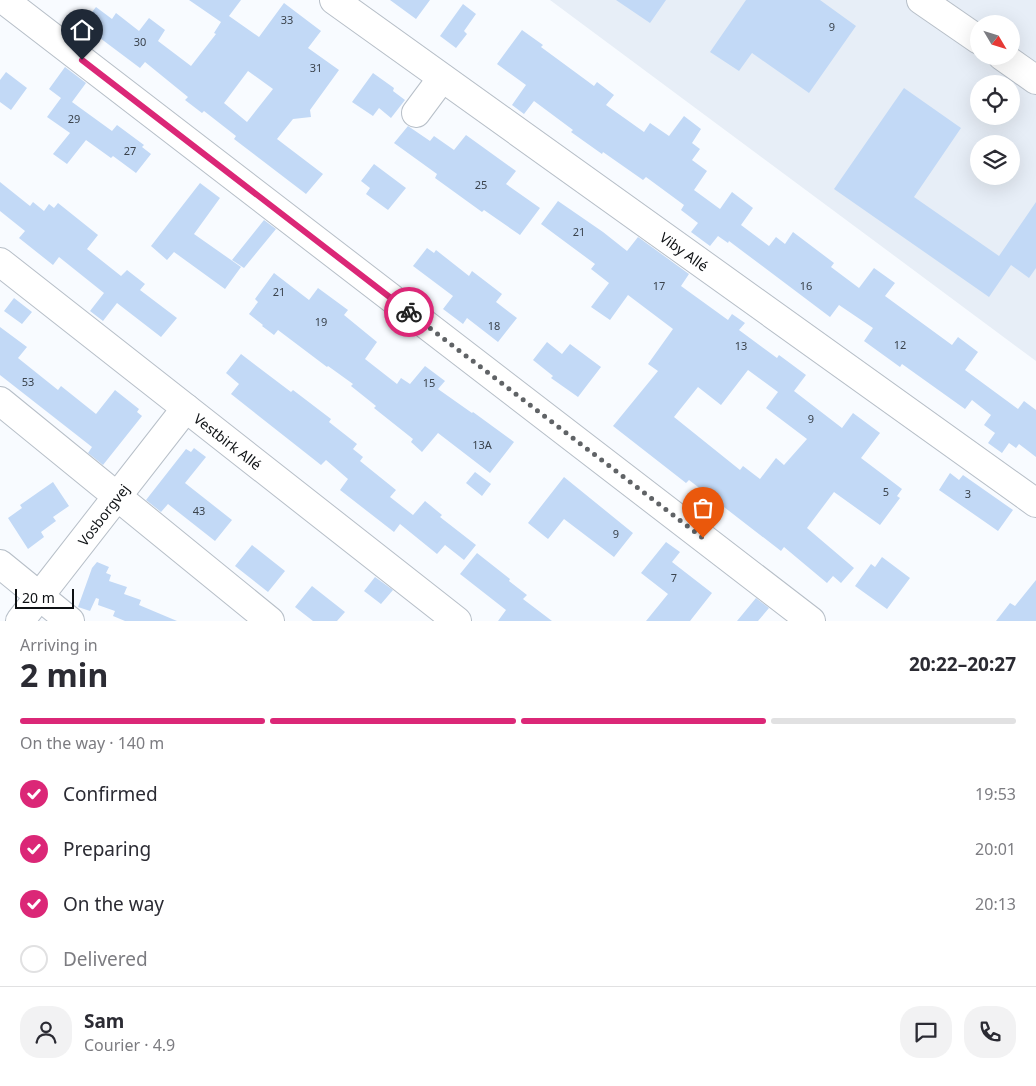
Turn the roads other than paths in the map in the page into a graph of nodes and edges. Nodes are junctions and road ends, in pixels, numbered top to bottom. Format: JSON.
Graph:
{"nodes":[{"id":1,"x":4,"y":0,"type":"edge"},
{"id":2,"x":334,"y":0,"type":"edge"},
{"id":3,"x":921,"y":0,"type":"edge"},
{"id":4,"x":970,"y":34,"type":"edge"},
{"id":5,"x":1015,"y":65,"type":"edge"},
{"id":6,"x":442,"y":78,"type":"junction"},
{"id":7,"x":1036,"y":80,"type":"edge"},
{"id":8,"x":416,"y":113,"type":"dead end"},
{"id":9,"x":0,"y":262,"type":"edge"},
{"id":10,"x":0,"y":401,"type":"edge"},
{"id":11,"x":186,"y":408,"type":"junction"},
{"id":12,"x":118,"y":496,"type":"junction"},
{"id":13,"x":1036,"y":503,"type":"edge"},
{"id":14,"x":0,"y":564,"type":"edge"},
{"id":15,"x":39,"y":596,"type":"junction"},
{"id":16,"x":20,"y":621,"type":"edge"},
{"id":17,"x":70,"y":621,"type":"edge"},
{"id":18,"x":270,"y":621,"type":"edge"},
{"id":19,"x":457,"y":621,"type":"edge"},
{"id":20,"x":811,"y":621,"type":"edge"}],
"edges":[{"from":1,"to":20,"type":"street"},
{"from":2,"to":6,"type":"street","name":"Viby Allé"},
{"from":3,"to":4,"type":"street"},
{"from":5,"to":7,"type":"street"},
{"from":6,"to":8,"type":"street"},
{"from":6,"to":13,"type":"street","name":"Viby Allé"},
{"from":9,"to":11,"type":"street","name":"Vestbirk Allé"},
{"from":10,"to":12,"type":"street"},
{"from":11,"to":12,"type":"street","name":"Vosborgvej"},
{"from":11,"to":19,"type":"street","name":"Vestbirk Allé"},
{"from":12,"to":15,"type":"street","name":"Vosborgvej"},
{"from":12,"to":18,"type":"street"},
{"from":14,"to":15,"type":"street"},
{"from":15,"to":16,"type":"street","name":"Vosborgvej"},
{"from":15,"to":17,"type":"street"}]}
